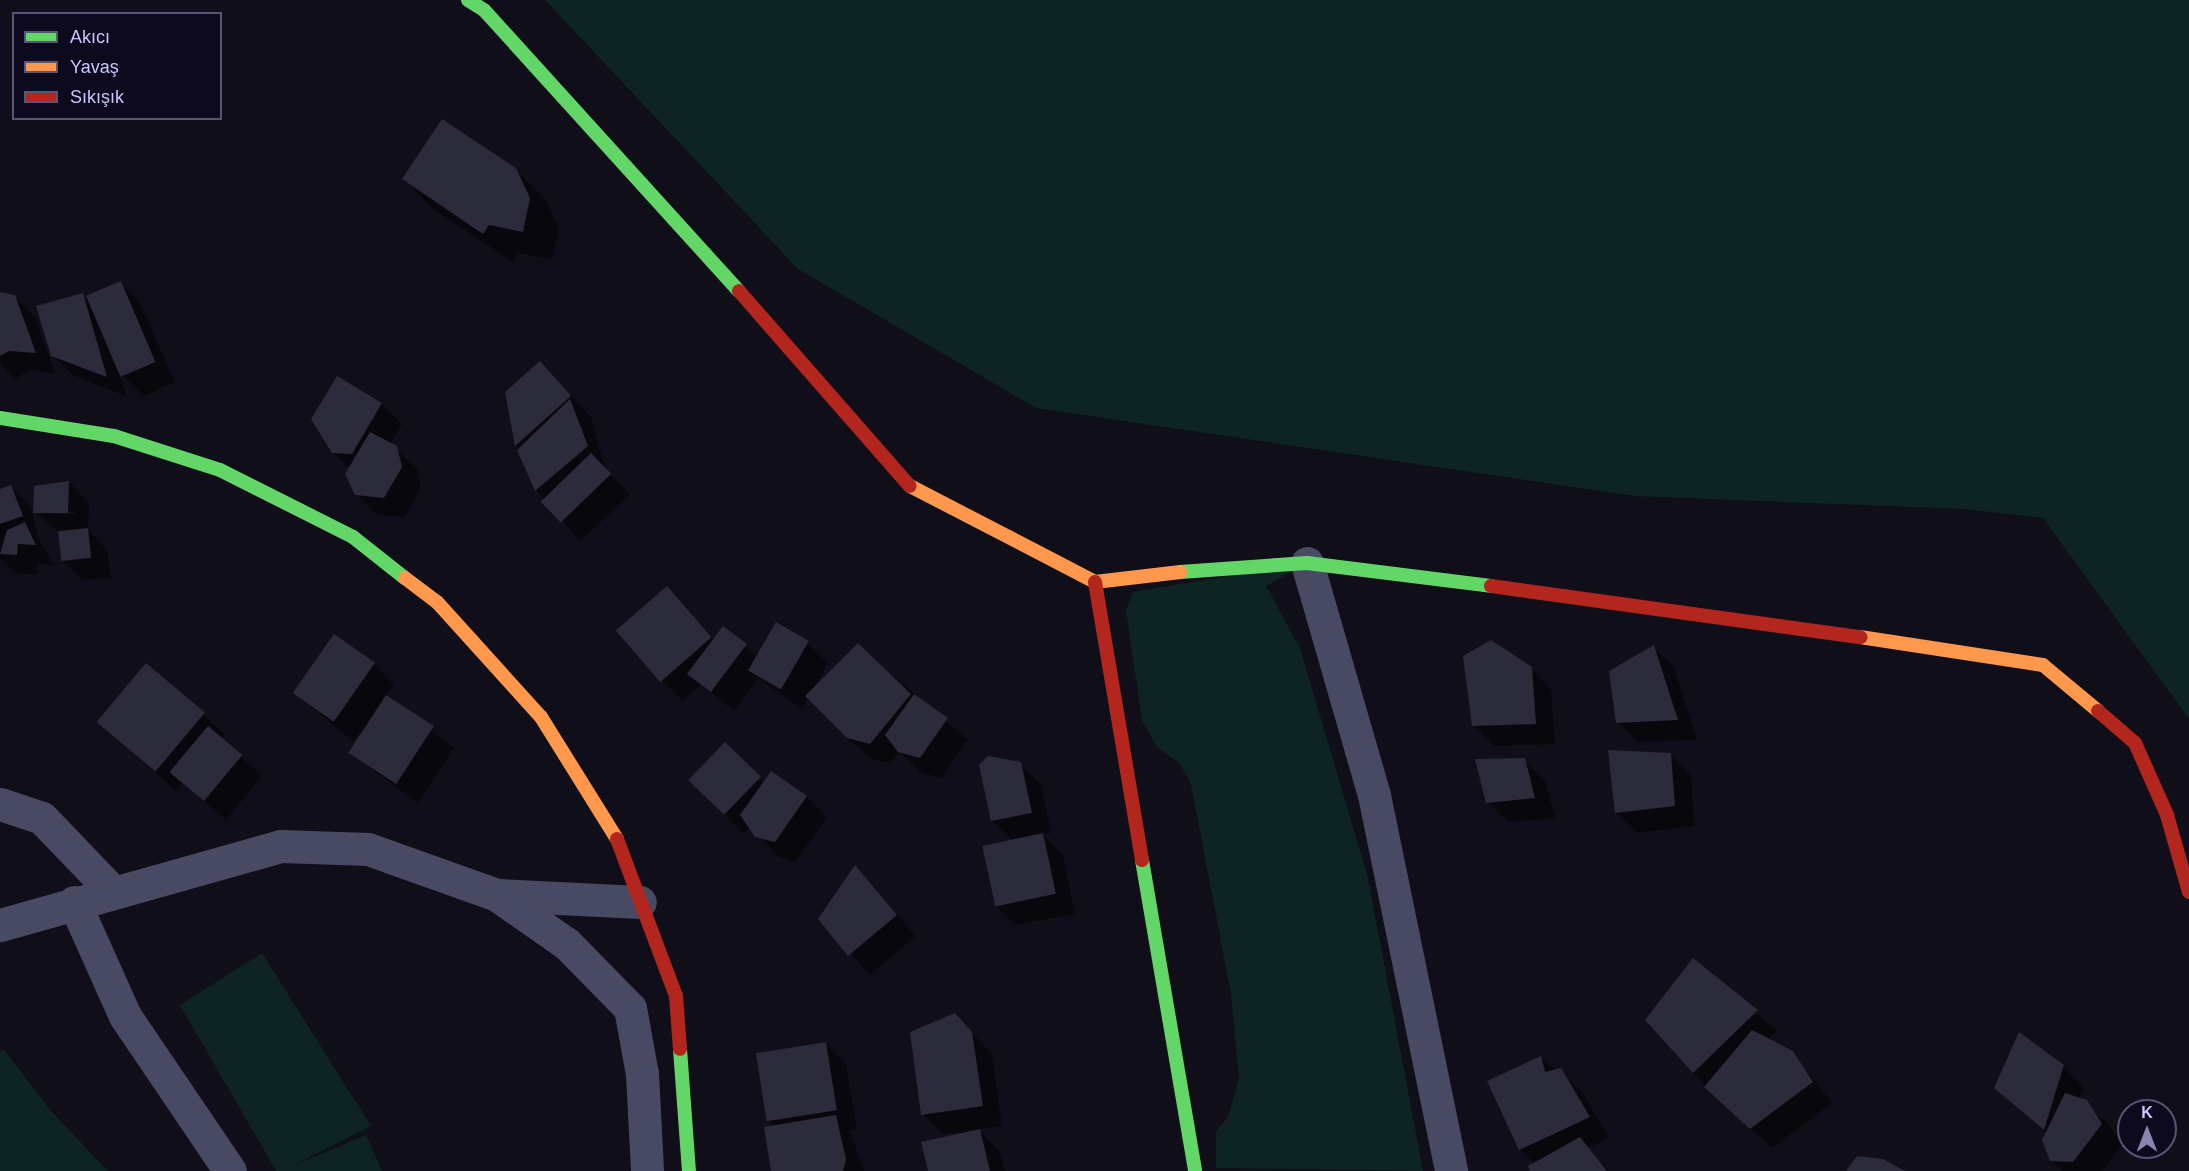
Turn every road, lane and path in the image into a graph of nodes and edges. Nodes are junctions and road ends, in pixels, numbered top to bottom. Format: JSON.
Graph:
{"nodes":[{"id":1,"x":468,"y":0,"type":"edge"},
{"id":2,"x":0,"y":418,"type":"edge"},
{"id":3,"x":1307,"y":564,"type":"junction"},
{"id":4,"x":1095,"y":582,"type":"junction"},
{"id":5,"x":0,"y":804,"type":"edge"},
{"id":6,"x":112,"y":891,"type":"junction"},
{"id":7,"x":2189,"y":892,"type":"edge"},
{"id":8,"x":497,"y":895,"type":"junction"},
{"id":9,"x":74,"y":902,"type":"junction"},
{"id":10,"x":640,"y":902,"type":"junction"},
{"id":11,"x":0,"y":925,"type":"edge"},
{"id":12,"x":230,"y":1171,"type":"edge"},
{"id":13,"x":647,"y":1171,"type":"edge"},
{"id":14,"x":689,"y":1171,"type":"edge"},
{"id":15,"x":1196,"y":1171,"type":"edge"},
{"id":16,"x":1451,"y":1171,"type":"edge"}],
"edges":[{"from":1,"to":4,"type":"street"},
{"from":2,"to":10,"type":"street"},
{"from":3,"to":4,"type":"street"},
{"from":3,"to":7,"type":"street"},
{"from":3,"to":16,"type":"street"},
{"from":4,"to":15,"type":"street"},
{"from":5,"to":6,"type":"street"},
{"from":6,"to":8,"type":"street"},
{"from":6,"to":9,"type":"street"},
{"from":8,"to":10,"type":"street"},
{"from":8,"to":13,"type":"street"},
{"from":9,"to":11,"type":"street"},
{"from":9,"to":12,"type":"street"},
{"from":10,"to":14,"type":"street"}]}
